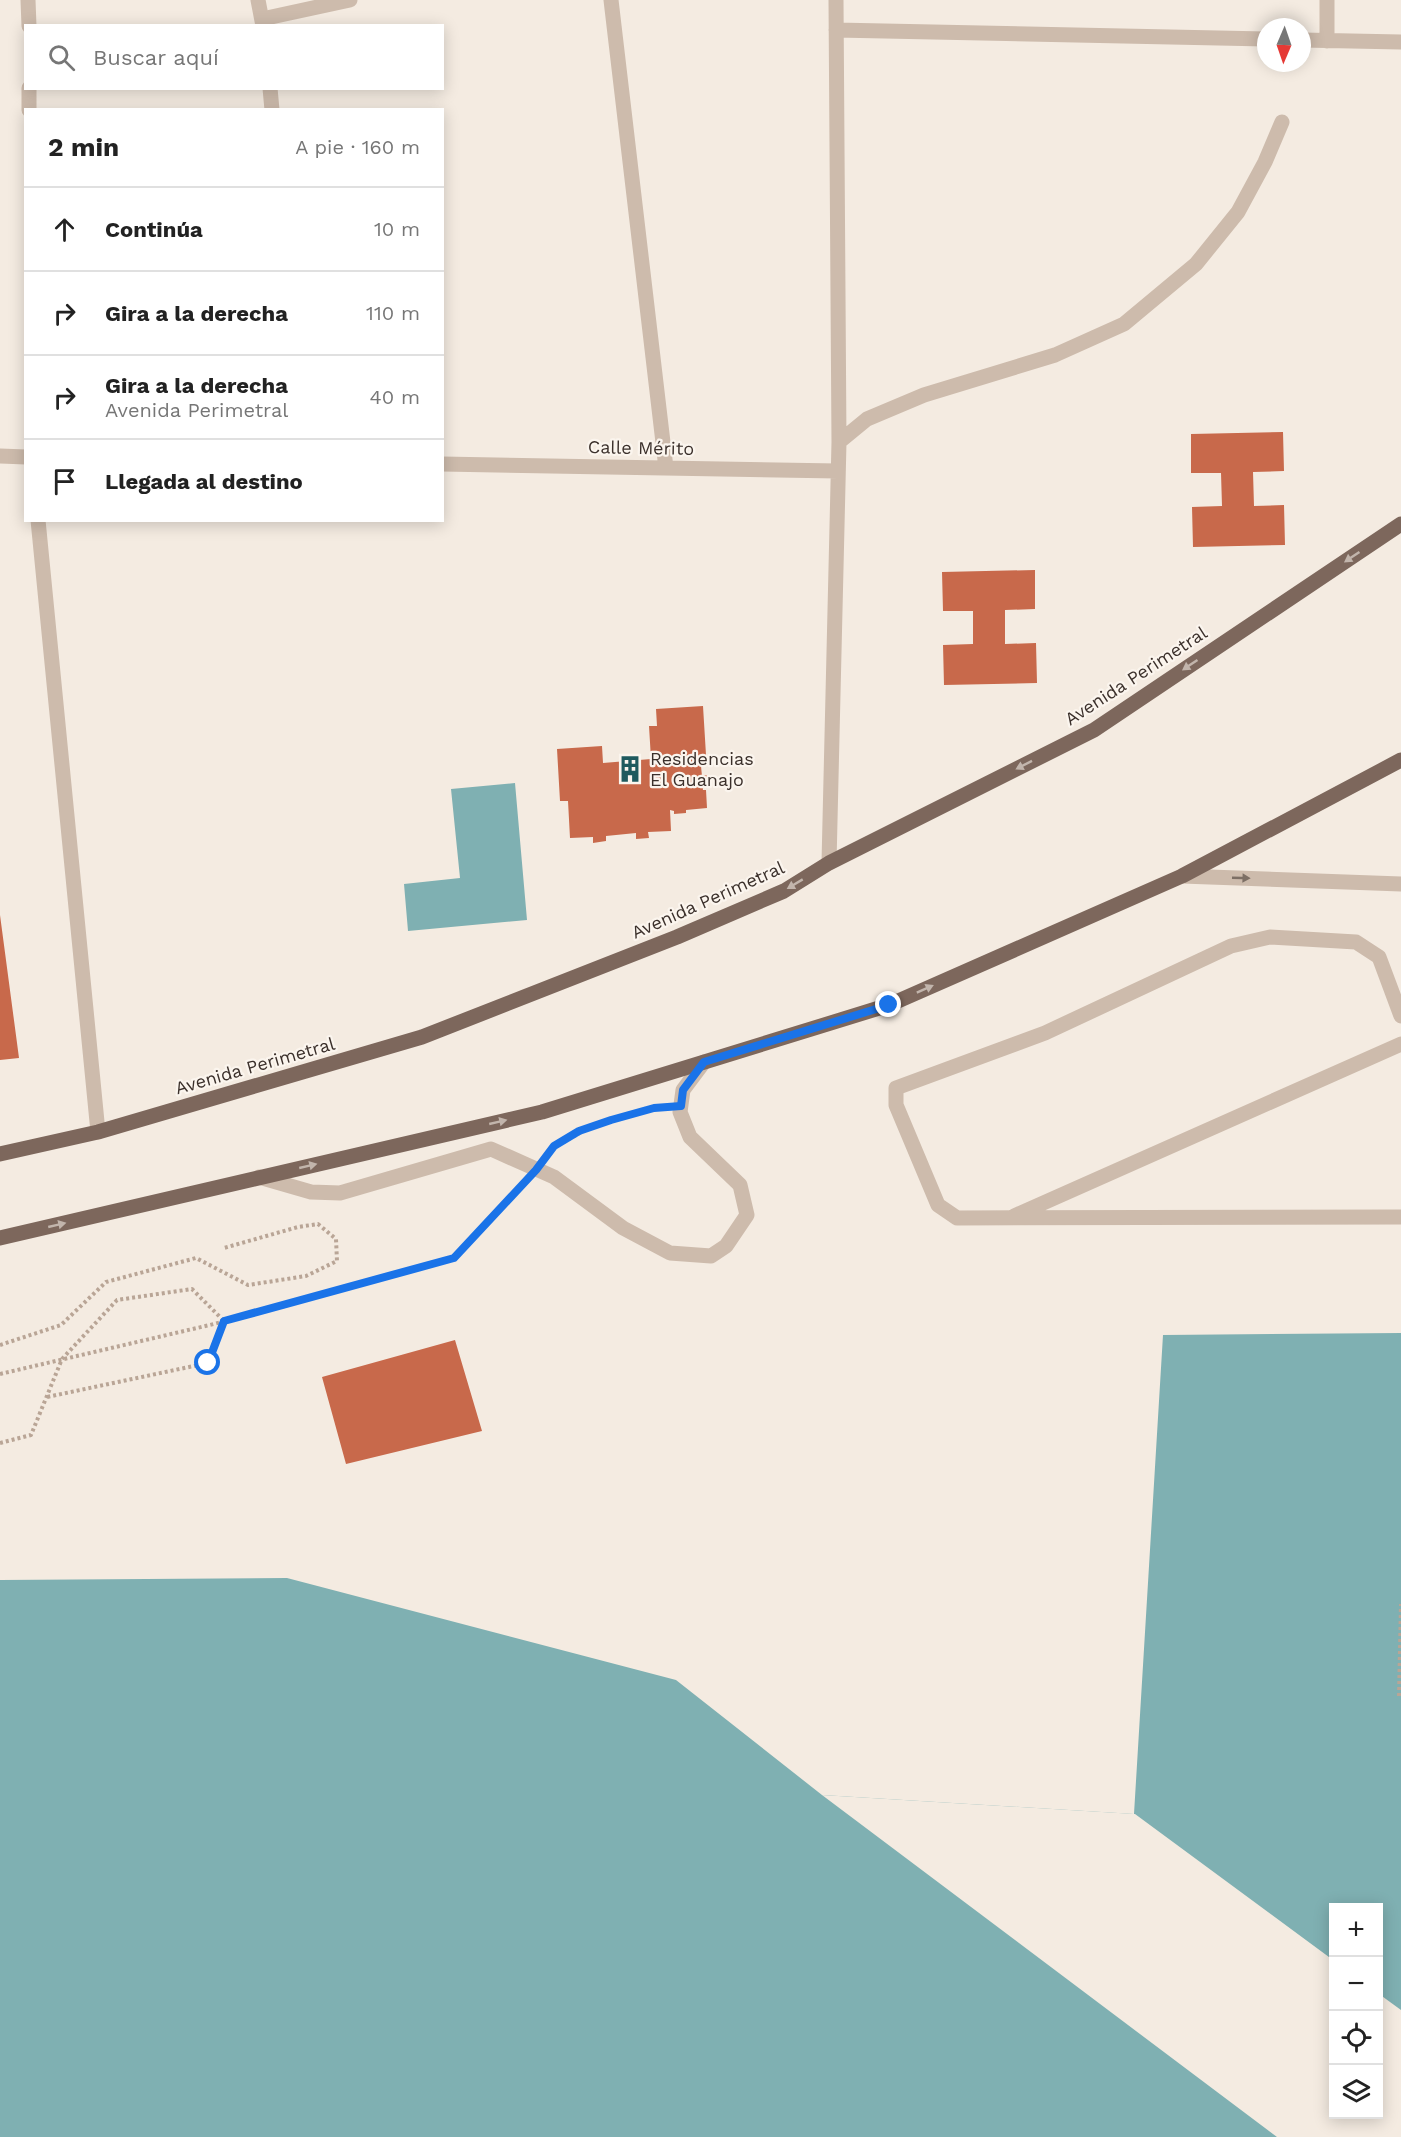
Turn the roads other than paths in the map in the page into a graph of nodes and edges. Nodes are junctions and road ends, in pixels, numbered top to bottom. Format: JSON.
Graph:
{"nodes":[{"id":1,"x":28,"y":0,"type":"edge"},
{"id":2,"x":258,"y":0,"type":"edge"},
{"id":3,"x":350,"y":0,"type":"edge"},
{"id":4,"x":610,"y":0,"type":"edge"},
{"id":5,"x":837,"y":0,"type":"edge"},
{"id":6,"x":1327,"y":0,"type":"edge"},
{"id":7,"x":263,"y":22,"type":"edge"},
{"id":8,"x":29,"y":24,"type":"edge"},
{"id":9,"x":836,"y":30,"type":"junction"},
{"id":10,"x":1257,"y":39,"type":"edge"},
{"id":11,"x":1311,"y":40,"type":"edge"},
{"id":12,"x":1326,"y":41,"type":"junction"},
{"id":13,"x":1401,"y":42,"type":"edge"},
{"id":14,"x":29,"y":90,"type":"edge"},
{"id":15,"x":270,"y":90,"type":"edge"},
{"id":16,"x":29,"y":108,"type":"edge"},
{"id":17,"x":272,"y":108,"type":"edge"},
{"id":18,"x":1282,"y":122,"type":"dead end"},
{"id":19,"x":839,"y":442,"type":"junction"},
{"id":20,"x":0,"y":456,"type":"edge"},
{"id":21,"x":24,"y":457,"type":"edge"},
{"id":22,"x":444,"y":464,"type":"edge"},
{"id":23,"x":666,"y":468,"type":"junction"},
{"id":24,"x":838,"y":471,"type":"junction"},
{"id":25,"x":39,"y":522,"type":"edge"},
{"id":26,"x":1401,"y":524,"type":"edge"},
{"id":27,"x":1401,"y":760,"type":"edge"},
{"id":28,"x":829,"y":863,"type":"junction"},
{"id":29,"x":1182,"y":876,"type":"junction"},
{"id":30,"x":1401,"y":884,"type":"edge"},
{"id":31,"x":1401,"y":1016,"type":"edge"},
{"id":32,"x":1401,"y":1044,"type":"edge"},
{"id":33,"x":704,"y":1062,"type":"junction"},
{"id":34,"x":98,"y":1132,"type":"junction"},
{"id":35,"x":0,"y":1154,"type":"edge"},
{"id":36,"x":259,"y":1177,"type":"junction"},
{"id":37,"x":1401,"y":1217,"type":"edge"},
{"id":38,"x":1009,"y":1218,"type":"junction"},
{"id":39,"x":0,"y":1238,"type":"edge"}],
"edges":[{"from":1,"to":8,"type":"street"},
{"from":2,"to":7,"type":"street"},
{"from":3,"to":7,"type":"street"},
{"from":4,"to":23,"type":"street"},
{"from":5,"to":9,"type":"street"},
{"from":6,"to":12,"type":"street"},
{"from":9,"to":10,"type":"street"},
{"from":9,"to":19,"type":"street"},
{"from":11,"to":12,"type":"street"},
{"from":12,"to":13,"type":"street"},
{"from":14,"to":16,"type":"street"},
{"from":15,"to":17,"type":"street"},
{"from":18,"to":19,"type":"street"},
{"from":19,"to":24,"type":"street"},
{"from":20,"to":21,"type":"street"},
{"from":22,"to":23,"type":"street","name":"Calle Mérito"},
{"from":23,"to":24,"type":"street","name":"Calle Mérito"},
{"from":24,"to":28,"type":"street"},
{"from":25,"to":34,"type":"street"},
{"from":26,"to":28,"type":"main road","name":"Avenida Perimetral","one_way":true},
{"from":27,"to":29,"type":"main road"},
{"from":28,"to":34,"type":"main road","name":"Avenida Perimetral","one_way":true},
{"from":29,"to":30,"type":"street","one_way":true},
{"from":33,"to":29,"type":"main road","one_way":true},
{"from":31,"to":38,"type":"street"},
{"from":32,"to":38,"type":"street"},
{"from":36,"to":33,"type":"main road","one_way":true},
{"from":33,"to":36,"type":"street"},
{"from":34,"to":35,"type":"main road","name":"Avenida Perimetral"},
{"from":39,"to":36,"type":"main road","one_way":true},
{"from":37,"to":38,"type":"street"}]}
